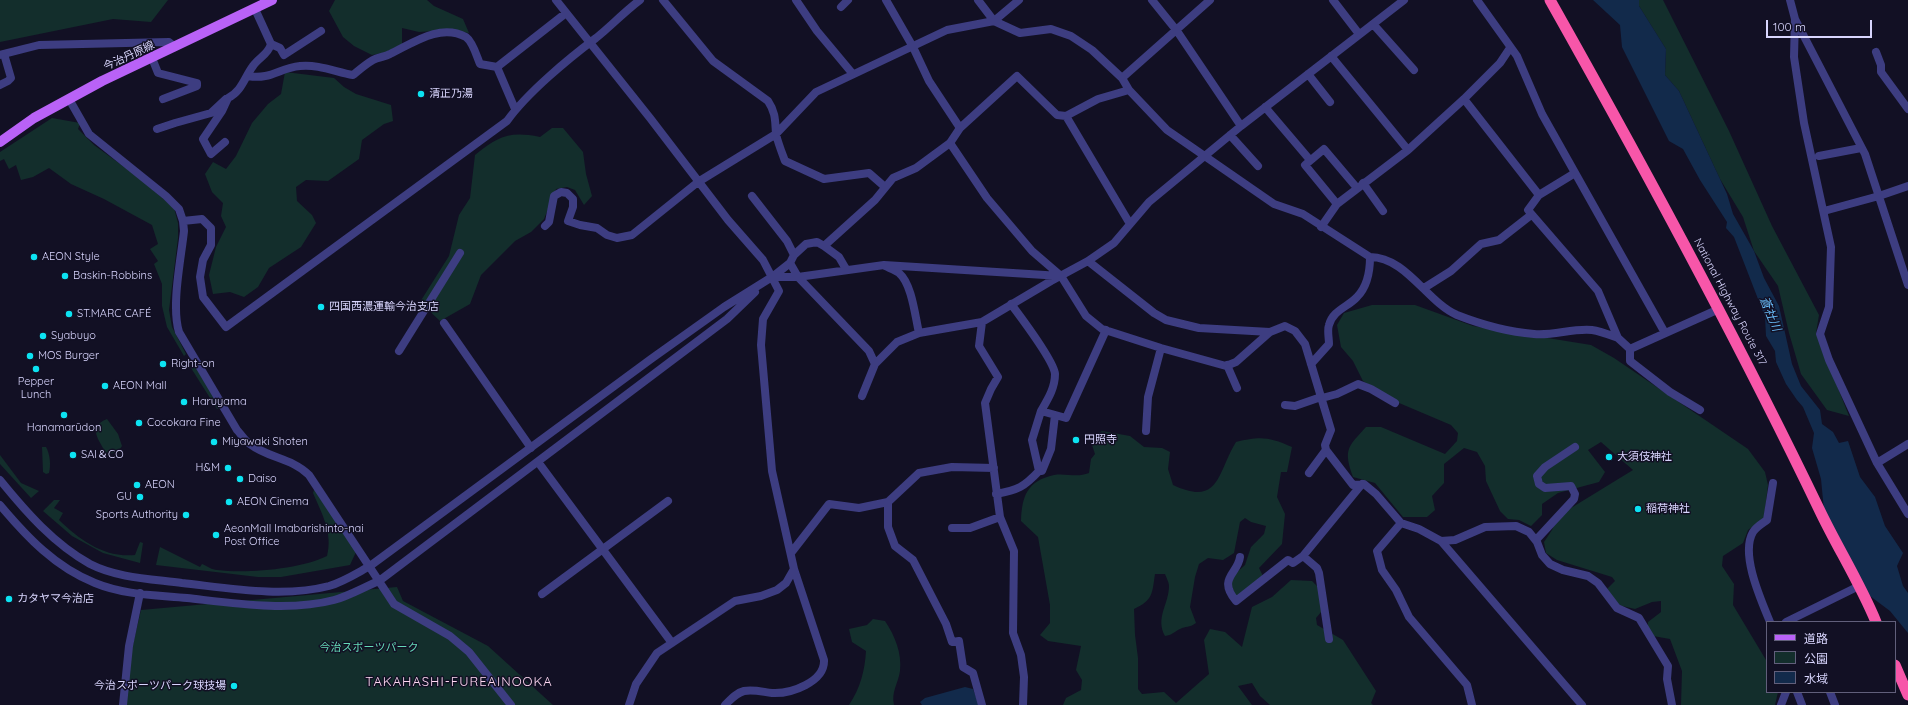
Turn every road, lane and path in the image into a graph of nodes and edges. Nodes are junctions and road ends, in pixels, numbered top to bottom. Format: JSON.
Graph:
{"nodes":[{"id":1,"x":272,"y":0,"type":"edge"},
{"id":2,"x":556,"y":0,"type":"edge"},
{"id":3,"x":640,"y":0,"type":"edge"},
{"id":4,"x":663,"y":0,"type":"edge"},
{"id":5,"x":796,"y":0,"type":"edge"},
{"id":6,"x":848,"y":0,"type":"edge"},
{"id":7,"x":886,"y":0,"type":"edge"},
{"id":8,"x":978,"y":0,"type":"edge"},
{"id":9,"x":1019,"y":0,"type":"edge"},
{"id":10,"x":1152,"y":0,"type":"edge"},
{"id":11,"x":1210,"y":0,"type":"edge"},
{"id":12,"x":1333,"y":0,"type":"edge"},
{"id":13,"x":1404,"y":0,"type":"edge"},
{"id":14,"x":1477,"y":0,"type":"edge"},
{"id":15,"x":1550,"y":0,"type":"edge"},
{"id":16,"x":1790,"y":0,"type":"edge"},
{"id":17,"x":841,"y":7,"type":"dead end"},
{"id":18,"x":255,"y":9,"type":"junction"},
{"id":19,"x":566,"y":13,"type":"junction"},
{"id":20,"x":1795,"y":18,"type":"junction"},
{"id":21,"x":994,"y":21,"type":"junction"},
{"id":22,"x":1373,"y":24,"type":"junction"},
{"id":23,"x":321,"y":31,"type":"dead end"},
{"id":24,"x":1177,"y":31,"type":"junction"},
{"id":25,"x":1359,"y":34,"type":"junction"},
{"id":26,"x":589,"y":42,"type":"junction"},
{"id":27,"x":271,"y":44,"type":"junction"},
{"id":28,"x":175,"y":46,"type":"junction"},
{"id":29,"x":913,"y":47,"type":"junction"},
{"id":30,"x":1510,"y":48,"type":"junction"},
{"id":31,"x":1876,"y":52,"type":"dead end"},
{"id":32,"x":2,"y":54,"type":"edge"},
{"id":33,"x":1331,"y":56,"type":"junction"},
{"id":34,"x":152,"y":58,"type":"junction"},
{"id":35,"x":497,"y":67,"type":"junction"},
{"id":36,"x":1414,"y":70,"type":"dead end"},
{"id":37,"x":852,"y":73,"type":"junction"},
{"id":38,"x":1308,"y":74,"type":"junction"},
{"id":39,"x":248,"y":76,"type":"junction"},
{"id":40,"x":1122,"y":78,"type":"junction"},
{"id":41,"x":0,"y":85,"type":"edge"},
{"id":42,"x":1129,"y":90,"type":"junction"},
{"id":43,"x":228,"y":98,"type":"junction"},
{"id":44,"x":69,"y":99,"type":"junction"},
{"id":45,"x":163,"y":99,"type":"dead end"},
{"id":46,"x":1464,"y":99,"type":"junction"},
{"id":47,"x":1330,"y":102,"type":"dead end"},
{"id":48,"x":1265,"y":107,"type":"junction"},
{"id":49,"x":515,"y":109,"type":"junction"},
{"id":50,"x":1908,"y":109,"type":"edge"},
{"id":51,"x":1066,"y":116,"type":"junction"},
{"id":52,"x":1241,"y":126,"type":"junction"},
{"id":53,"x":960,"y":128,"type":"junction"},
{"id":54,"x":157,"y":129,"type":"dead end"},
{"id":55,"x":776,"y":134,"type":"junction"},
{"id":56,"x":1230,"y":135,"type":"junction"},
{"id":57,"x":0,"y":142,"type":"edge"},
{"id":58,"x":225,"y":142,"type":"dead end"},
{"id":59,"x":950,"y":143,"type":"junction"},
{"id":60,"x":1862,"y":148,"type":"junction"},
{"id":61,"x":1408,"y":150,"type":"junction"},
{"id":62,"x":1206,"y":156,"type":"junction"},
{"id":63,"x":1818,"y":156,"type":"dead end"},
{"id":64,"x":1310,"y":160,"type":"junction"},
{"id":65,"x":1258,"y":166,"type":"dead end"},
{"id":66,"x":1575,"y":173,"type":"junction"},
{"id":67,"x":698,"y":182,"type":"junction"},
{"id":68,"x":1360,"y":185,"type":"junction"},
{"id":69,"x":1908,"y":186,"type":"edge"},
{"id":70,"x":885,"y":187,"type":"junction"},
{"id":71,"x":1539,"y":195,"type":"junction"},
{"id":72,"x":752,"y":196,"type":"dead end"},
{"id":73,"x":1879,"y":196,"type":"junction"},
{"id":74,"x":1337,"y":204,"type":"junction"},
{"id":75,"x":1383,"y":211,"type":"dead end"},
{"id":76,"x":1824,"y":211,"type":"junction"},
{"id":77,"x":1531,"y":214,"type":"junction"},
{"id":78,"x":183,"y":221,"type":"junction"},
{"id":79,"x":1130,"y":224,"type":"junction"},
{"id":80,"x":545,"y":226,"type":"dead end"},
{"id":81,"x":1321,"y":227,"type":"junction"},
{"id":82,"x":824,"y":246,"type":"junction"},
{"id":83,"x":460,"y":253,"type":"dead end"},
{"id":84,"x":1370,"y":257,"type":"junction"},
{"id":85,"x":792,"y":259,"type":"junction"},
{"id":86,"x":1088,"y":261,"type":"junction"},
{"id":87,"x":882,"y":265,"type":"junction"},
{"id":88,"x":846,"y":269,"type":"junction"},
{"id":89,"x":1061,"y":276,"type":"junction"},
{"id":90,"x":772,"y":277,"type":"junction"},
{"id":91,"x":798,"y":277,"type":"junction"},
{"id":92,"x":1908,"y":285,"type":"edge"},
{"id":93,"x":1424,"y":288,"type":"junction"},
{"id":94,"x":1011,"y":304,"type":"junction"},
{"id":95,"x":1719,"y":309,"type":"junction"},
{"id":96,"x":982,"y":322,"type":"junction"},
{"id":97,"x":444,"y":323,"type":"dead end"},
{"id":98,"x":1106,"y":330,"type":"junction"},
{"id":99,"x":919,"y":332,"type":"junction"},
{"id":100,"x":1270,"y":332,"type":"junction"},
{"id":101,"x":1665,"y":333,"type":"junction"},
{"id":102,"x":1618,"y":338,"type":"junction"},
{"id":103,"x":1161,"y":348,"type":"junction"},
{"id":104,"x":1630,"y":349,"type":"junction"},
{"id":105,"x":399,"y":351,"type":"dead end"},
{"id":106,"x":875,"y":364,"type":"junction"},
{"id":107,"x":1311,"y":364,"type":"junction"},
{"id":108,"x":1227,"y":365,"type":"junction"},
{"id":109,"x":1236,"y":388,"type":"dead end"},
{"id":110,"x":862,"y":396,"type":"dead end"},
{"id":111,"x":1321,"y":398,"type":"junction"},
{"id":112,"x":1395,"y":403,"type":"dead end"},
{"id":113,"x":1285,"y":405,"type":"dead end"},
{"id":114,"x":1700,"y":410,"type":"dead end"},
{"id":115,"x":1041,"y":411,"type":"junction"},
{"id":116,"x":1055,"y":415,"type":"junction"},
{"id":117,"x":1146,"y":431,"type":"dead end"},
{"id":118,"x":1908,"y":444,"type":"edge"},
{"id":119,"x":1575,"y":447,"type":"dead end"},
{"id":120,"x":531,"y":448,"type":"junction"},
{"id":121,"x":1326,"y":450,"type":"junction"},
{"id":122,"x":538,"y":462,"type":"junction"},
{"id":123,"x":1877,"y":463,"type":"junction"},
{"id":124,"x":994,"y":468,"type":"junction"},
{"id":125,"x":1039,"y":471,"type":"junction"},
{"id":126,"x":1309,"y":473,"type":"dead end"},
{"id":127,"x":0,"y":480,"type":"edge"},
{"id":128,"x":1772,"y":483,"type":"dead end"},
{"id":129,"x":1362,"y":484,"type":"junction"},
{"id":130,"x":996,"y":494,"type":"junction"},
{"id":131,"x":668,"y":501,"type":"dead end"},
{"id":132,"x":888,"y":502,"type":"junction"},
{"id":133,"x":0,"y":505,"type":"edge"},
{"id":134,"x":1908,"y":514,"type":"edge"},
{"id":135,"x":1000,"y":517,"type":"junction"},
{"id":136,"x":1401,"y":523,"type":"junction"},
{"id":137,"x":952,"y":528,"type":"dead end"},
{"id":138,"x":1536,"y":540,"type":"junction"},
{"id":139,"x":1441,"y":541,"type":"junction"},
{"id":140,"x":603,"y":549,"type":"junction"},
{"id":141,"x":791,"y":553,"type":"junction"},
{"id":142,"x":1303,"y":556,"type":"junction"},
{"id":143,"x":1240,"y":557,"type":"dead end"},
{"id":144,"x":370,"y":566,"type":"junction"},
{"id":145,"x":794,"y":569,"type":"junction"},
{"id":146,"x":379,"y":581,"type":"junction"},
{"id":147,"x":1860,"y":586,"type":"junction"},
{"id":148,"x":140,"y":594,"type":"junction"},
{"id":149,"x":542,"y":594,"type":"dead end"},
{"id":150,"x":1770,"y":621,"type":"edge"},
{"id":151,"x":1788,"y":621,"type":"edge"},
{"id":152,"x":1876,"y":621,"type":"edge"},
{"id":153,"x":1329,"y":640,"type":"dead end"},
{"id":154,"x":672,"y":643,"type":"junction"},
{"id":155,"x":1896,"y":667,"type":"edge"},
{"id":156,"x":1786,"y":693,"type":"edge"},
{"id":157,"x":1797,"y":693,"type":"edge"},
{"id":158,"x":1830,"y":693,"type":"edge"},
{"id":159,"x":1908,"y":696,"type":"edge"},
{"id":160,"x":123,"y":705,"type":"edge"},
{"id":161,"x":511,"y":705,"type":"edge"},
{"id":162,"x":629,"y":705,"type":"edge"},
{"id":163,"x":725,"y":705,"type":"edge"},
{"id":164,"x":982,"y":705,"type":"edge"},
{"id":165,"x":1023,"y":705,"type":"edge"},
{"id":166,"x":1472,"y":705,"type":"edge"},
{"id":167,"x":1582,"y":705,"type":"edge"},
{"id":168,"x":1672,"y":705,"type":"edge"},
{"id":169,"x":1781,"y":705,"type":"edge"},
{"id":170,"x":1802,"y":705,"type":"edge"},
{"id":171,"x":1836,"y":705,"type":"edge"}],
"edges":[{"from":1,"to":18,"type":"main road","name":"今治丹原線"},
{"from":2,"to":19,"type":"street"},
{"from":3,"to":26,"type":"street"},
{"from":4,"to":55,"type":"street"},
{"from":5,"to":37,"type":"street"},
{"from":6,"to":17,"type":"street"},
{"from":7,"to":29,"type":"street"},
{"from":8,"to":21,"type":"street"},
{"from":9,"to":21,"type":"street"},
{"from":10,"to":24,"type":"street"},
{"from":11,"to":24,"type":"street"},
{"from":12,"to":25,"type":"street"},
{"from":13,"to":22,"type":"street"},
{"from":14,"to":30,"type":"street"},
{"from":15,"to":95,"type":"highway","name":"National Highway Route 317"},
{"from":16,"to":20,"type":"street"},
{"from":18,"to":27,"type":"street"},
{"from":18,"to":28,"type":"main road","name":"今治丹原線"},
{"from":19,"to":26,"type":"street"},
{"from":19,"to":35,"type":"street"},
{"from":20,"to":60,"type":"street"},
{"from":20,"to":76,"type":"street"},
{"from":21,"to":29,"type":"street"},
{"from":21,"to":40,"type":"street"},
{"from":22,"to":25,"type":"street"},
{"from":22,"to":36,"type":"street"},
{"from":23,"to":27,"type":"street"},
{"from":24,"to":40,"type":"street"},
{"from":24,"to":52,"type":"street"},
{"from":25,"to":33,"type":"street"},
{"from":26,"to":49,"type":"street"},
{"from":26,"to":67,"type":"street"},
{"from":27,"to":39,"type":"street"},
{"from":28,"to":32,"type":"street"},
{"from":28,"to":34,"type":"main road","name":"今治丹原線"},
{"from":29,"to":37,"type":"street"},
{"from":29,"to":53,"type":"street"},
{"from":30,"to":46,"type":"street"},
{"from":30,"to":66,"type":"street"},
{"from":31,"to":50,"type":"street"},
{"from":32,"to":41,"type":"street"},
{"from":33,"to":38,"type":"street"},
{"from":33,"to":61,"type":"street"},
{"from":34,"to":44,"type":"main road","name":"今治丹原線"},
{"from":34,"to":45,"type":"street"},
{"from":35,"to":39,"type":"street"},
{"from":35,"to":49,"type":"street"},
{"from":37,"to":55,"type":"street"},
{"from":38,"to":47,"type":"street"},
{"from":38,"to":48,"type":"street"},
{"from":39,"to":43,"type":"street"},
{"from":40,"to":42,"type":"street"},
{"from":42,"to":51,"type":"street"},
{"from":42,"to":62,"type":"street"},
{"from":43,"to":54,"type":"street"},
{"from":43,"to":58,"type":"street"},
{"from":44,"to":57,"type":"main road","name":"今治丹原線"},
{"from":44,"to":78,"type":"street"},
{"from":46,"to":61,"type":"street"},
{"from":46,"to":71,"type":"street"},
{"from":48,"to":52,"type":"street"},
{"from":48,"to":64,"type":"street"},
{"from":49,"to":78,"type":"street"},
{"from":51,"to":53,"type":"street"},
{"from":51,"to":79,"type":"street"},
{"from":52,"to":56,"type":"street"},
{"from":53,"to":59,"type":"street"},
{"from":55,"to":67,"type":"street"},
{"from":55,"to":70,"type":"street"},
{"from":56,"to":62,"type":"street"},
{"from":56,"to":65,"type":"street"},
{"from":59,"to":70,"type":"street"},
{"from":59,"to":89,"type":"street"},
{"from":60,"to":63,"type":"street"},
{"from":60,"to":73,"type":"street"},
{"from":61,"to":68,"type":"street"},
{"from":62,"to":79,"type":"street"},
{"from":62,"to":81,"type":"street"},
{"from":64,"to":68,"type":"street"},
{"from":64,"to":74,"type":"street"},
{"from":66,"to":71,"type":"street"},
{"from":66,"to":101,"type":"street"},
{"from":67,"to":80,"type":"street"},
{"from":67,"to":90,"type":"street"},
{"from":68,"to":74,"type":"street"},
{"from":68,"to":75,"type":"street"},
{"from":69,"to":73,"type":"street"},
{"from":70,"to":82,"type":"street"},
{"from":71,"to":77,"type":"street"},
{"from":72,"to":85,"type":"street"},
{"from":73,"to":76,"type":"street"},
{"from":73,"to":92,"type":"street"},
{"from":74,"to":81,"type":"street"},
{"from":76,"to":123,"type":"street"},
{"from":77,"to":93,"type":"street"},
{"from":77,"to":102,"type":"street"},
{"from":78,"to":144,"type":"street"},
{"from":79,"to":86,"type":"street"},
{"from":81,"to":84,"type":"street"},
{"from":82,"to":85,"type":"street"},
{"from":82,"to":88,"type":"street"},
{"from":83,"to":105,"type":"street"},
{"from":84,"to":93,"type":"street"},
{"from":84,"to":107,"type":"street"},
{"from":85,"to":90,"type":"street"},
{"from":85,"to":91,"type":"street"},
{"from":86,"to":89,"type":"street"},
{"from":86,"to":100,"type":"street"},
{"from":87,"to":88,"type":"street"},
{"from":87,"to":89,"type":"street"},
{"from":87,"to":99,"type":"street"},
{"from":88,"to":91,"type":"street"},
{"from":89,"to":94,"type":"street"},
{"from":89,"to":98,"type":"street"},
{"from":90,"to":91,"type":"street"},
{"from":90,"to":120,"type":"street"},
{"from":90,"to":122,"type":"street"},
{"from":90,"to":141,"type":"street"},
{"from":91,"to":106,"type":"street"},
{"from":93,"to":102,"type":"street"},
{"from":94,"to":96,"type":"street"},
{"from":94,"to":115,"type":"street"},
{"from":95,"to":101,"type":"street"},
{"from":95,"to":147,"type":"highway","name":"National Highway Route 317"},
{"from":96,"to":99,"type":"street"},
{"from":96,"to":124,"type":"street"},
{"from":97,"to":120,"type":"street"},
{"from":98,"to":103,"type":"street"},
{"from":98,"to":116,"type":"street"},
{"from":99,"to":106,"type":"street"},
{"from":100,"to":107,"type":"street"},
{"from":100,"to":108,"type":"street"},
{"from":101,"to":104,"type":"street"},
{"from":102,"to":104,"type":"street"},
{"from":103,"to":108,"type":"street"},
{"from":103,"to":117,"type":"street"},
{"from":104,"to":114,"type":"street"},
{"from":106,"to":110,"type":"street"},
{"from":107,"to":111,"type":"street"},
{"from":108,"to":109,"type":"street"},
{"from":111,"to":112,"type":"street"},
{"from":111,"to":113,"type":"street"},
{"from":111,"to":121,"type":"street"},
{"from":115,"to":116,"type":"street"},
{"from":115,"to":125,"type":"street"},
{"from":116,"to":125,"type":"street"},
{"from":118,"to":123,"type":"street"},
{"from":119,"to":138,"type":"street"},
{"from":120,"to":144,"type":"street"},
{"from":121,"to":126,"type":"street"},
{"from":121,"to":129,"type":"street"},
{"from":122,"to":140,"type":"street"},
{"from":122,"to":146,"type":"street"},
{"from":123,"to":134,"type":"street"},
{"from":124,"to":130,"type":"street"},
{"from":124,"to":132,"type":"street"},
{"from":125,"to":130,"type":"street"},
{"from":127,"to":144,"type":"street"},
{"from":128,"to":150,"type":"street"},
{"from":129,"to":136,"type":"street"},
{"from":129,"to":142,"type":"street"},
{"from":130,"to":135,"type":"street"},
{"from":131,"to":140,"type":"street"},
{"from":132,"to":141,"type":"street"},
{"from":132,"to":164,"type":"street"},
{"from":133,"to":148,"type":"street"},
{"from":135,"to":137,"type":"street"},
{"from":135,"to":165,"type":"street"},
{"from":136,"to":139,"type":"street"},
{"from":136,"to":166,"type":"street"},
{"from":138,"to":139,"type":"street"},
{"from":138,"to":168,"type":"street"},
{"from":139,"to":167,"type":"street"},
{"from":140,"to":149,"type":"street"},
{"from":140,"to":154,"type":"street"},
{"from":141,"to":145,"type":"street"},
{"from":142,"to":143,"type":"street"},
{"from":142,"to":153,"type":"street"},
{"from":144,"to":146,"type":"street"},
{"from":145,"to":154,"type":"street"},
{"from":145,"to":163,"type":"street"},
{"from":146,"to":148,"type":"street"},
{"from":146,"to":161,"type":"street"},
{"from":147,"to":151,"type":"street"},
{"from":147,"to":152,"type":"highway","name":"National Highway Route 317"},
{"from":148,"to":160,"type":"street"},
{"from":154,"to":162,"type":"street"},
{"from":155,"to":159,"type":"highway"},
{"from":156,"to":169,"type":"street"},
{"from":157,"to":170,"type":"street"},
{"from":158,"to":171,"type":"street"}]}
